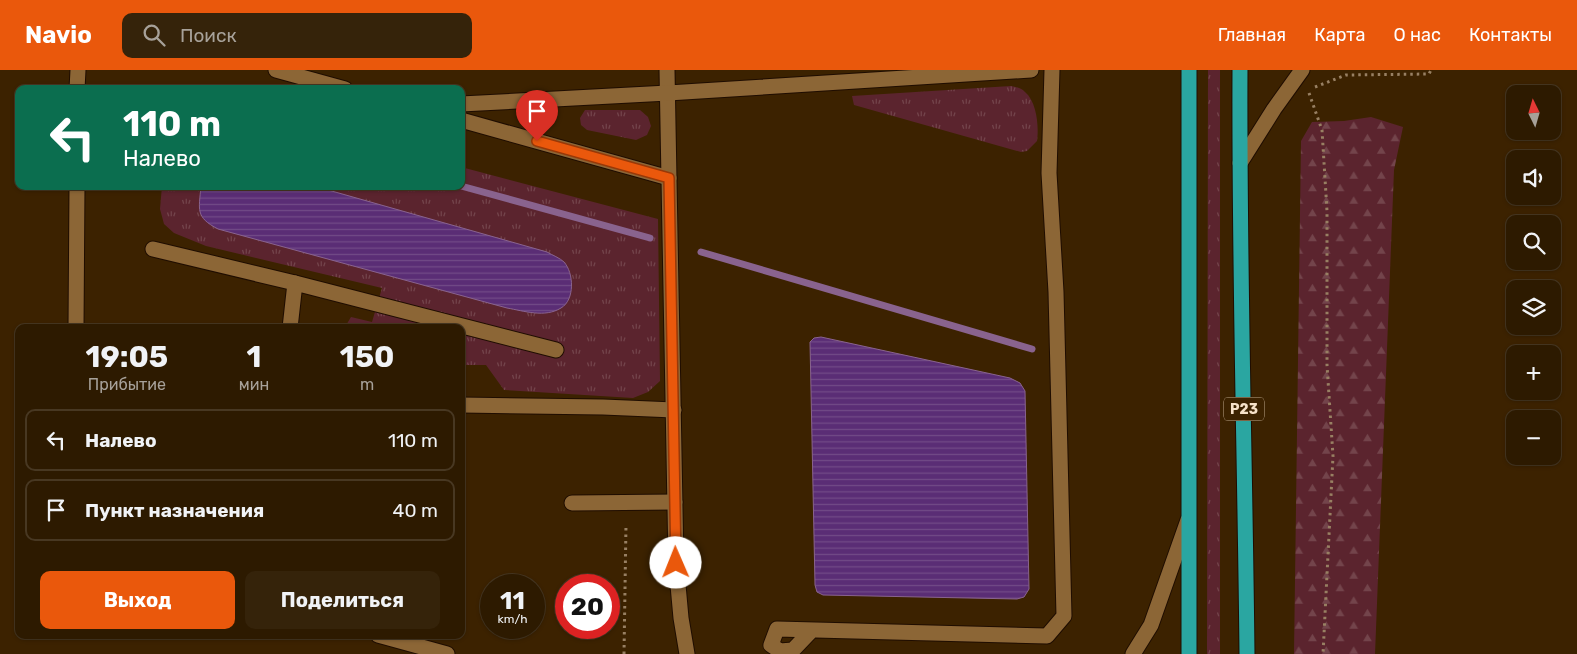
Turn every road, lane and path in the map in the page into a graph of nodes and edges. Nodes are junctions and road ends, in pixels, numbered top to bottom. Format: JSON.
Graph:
{"nodes":[{"id":1,"x":78,"y":70,"type":"edge"},
{"id":2,"x":276,"y":70,"type":"edge"},
{"id":3,"x":667,"y":70,"type":"edge"},
{"id":4,"x":1031,"y":70,"type":"edge"},
{"id":5,"x":1052,"y":70,"type":"edge"},
{"id":6,"x":1189,"y":70,"type":"edge"},
{"id":7,"x":1240,"y":70,"type":"edge"},
{"id":8,"x":1302,"y":70,"type":"edge"},
{"id":9,"x":1431,"y":70,"type":"edge"},
{"id":10,"x":78,"y":85,"type":"edge"},
{"id":11,"x":330,"y":85,"type":"edge"},
{"id":12,"x":1309,"y":89,"type":"dead end"},
{"id":13,"x":668,"y":93,"type":"junction"},
{"id":14,"x":1309,"y":95,"type":"dead end"},
{"id":15,"x":465,"y":104,"type":"edge"},
{"id":16,"x":465,"y":121,"type":"edge"},
{"id":17,"x":1240,"y":163,"type":"junction"},
{"id":18,"x":669,"y":178,"type":"junction"},
{"id":19,"x":77,"y":190,"type":"edge"},
{"id":20,"x":153,"y":249,"type":"dead end"},
{"id":21,"x":295,"y":283,"type":"junction"},
{"id":22,"x":76,"y":324,"type":"edge"},
{"id":23,"x":290,"y":324,"type":"edge"},
{"id":24,"x":455,"y":324,"type":"edge"},
{"id":25,"x":465,"y":327,"type":"edge"},
{"id":26,"x":556,"y":350,"type":"dead end"},
{"id":27,"x":465,"y":405,"type":"edge"},
{"id":28,"x":674,"y":410,"type":"junction"},
{"id":29,"x":675,"y":502,"type":"junction"},
{"id":30,"x":572,"y":503,"type":"dead end"},
{"id":31,"x":1188,"y":519,"type":"junction"},
{"id":32,"x":626,"y":524,"type":"dead end"},
{"id":33,"x":812,"y":630,"type":"dead end"},
{"id":34,"x":393,"y":639,"type":"edge"},
{"id":35,"x":447,"y":654,"type":"edge"},
{"id":36,"x":624,"y":654,"type":"edge"},
{"id":37,"x":687,"y":654,"type":"edge"},
{"id":38,"x":1133,"y":654,"type":"edge"},
{"id":39,"x":1189,"y":654,"type":"edge"},
{"id":40,"x":1247,"y":654,"type":"edge"},
{"id":41,"x":1323,"y":654,"type":"edge"}],
"edges":[{"from":1,"to":10,"type":"lane"},
{"from":2,"to":11,"type":"lane"},
{"from":3,"to":13,"type":"lane"},
{"from":4,"to":13,"type":"lane"},
{"from":5,"to":33,"type":"lane"},
{"from":6,"to":31,"type":"highway"},
{"from":7,"to":17,"type":"highway","number":"Р23"},
{"from":8,"to":17,"type":"lane"},
{"from":9,"to":12,"type":"path"},
{"from":13,"to":15,"type":"lane"},
{"from":13,"to":18,"type":"lane"},
{"from":14,"to":41,"type":"path"},
{"from":16,"to":18,"type":"lane"},
{"from":17,"to":40,"type":"highway","number":"Р23"},
{"from":18,"to":28,"type":"lane"},
{"from":19,"to":22,"type":"lane"},
{"from":20,"to":21,"type":"lane"},
{"from":21,"to":23,"type":"lane"},
{"from":21,"to":24,"type":"lane"},
{"from":25,"to":26,"type":"lane"},
{"from":27,"to":28,"type":"lane"},
{"from":28,"to":29,"type":"lane"},
{"from":29,"to":30,"type":"lane"},
{"from":29,"to":37,"type":"lane"},
{"from":31,"to":38,"type":"lane"},
{"from":31,"to":39,"type":"highway"},
{"from":32,"to":36,"type":"path"},
{"from":34,"to":35,"type":"lane"}]}
